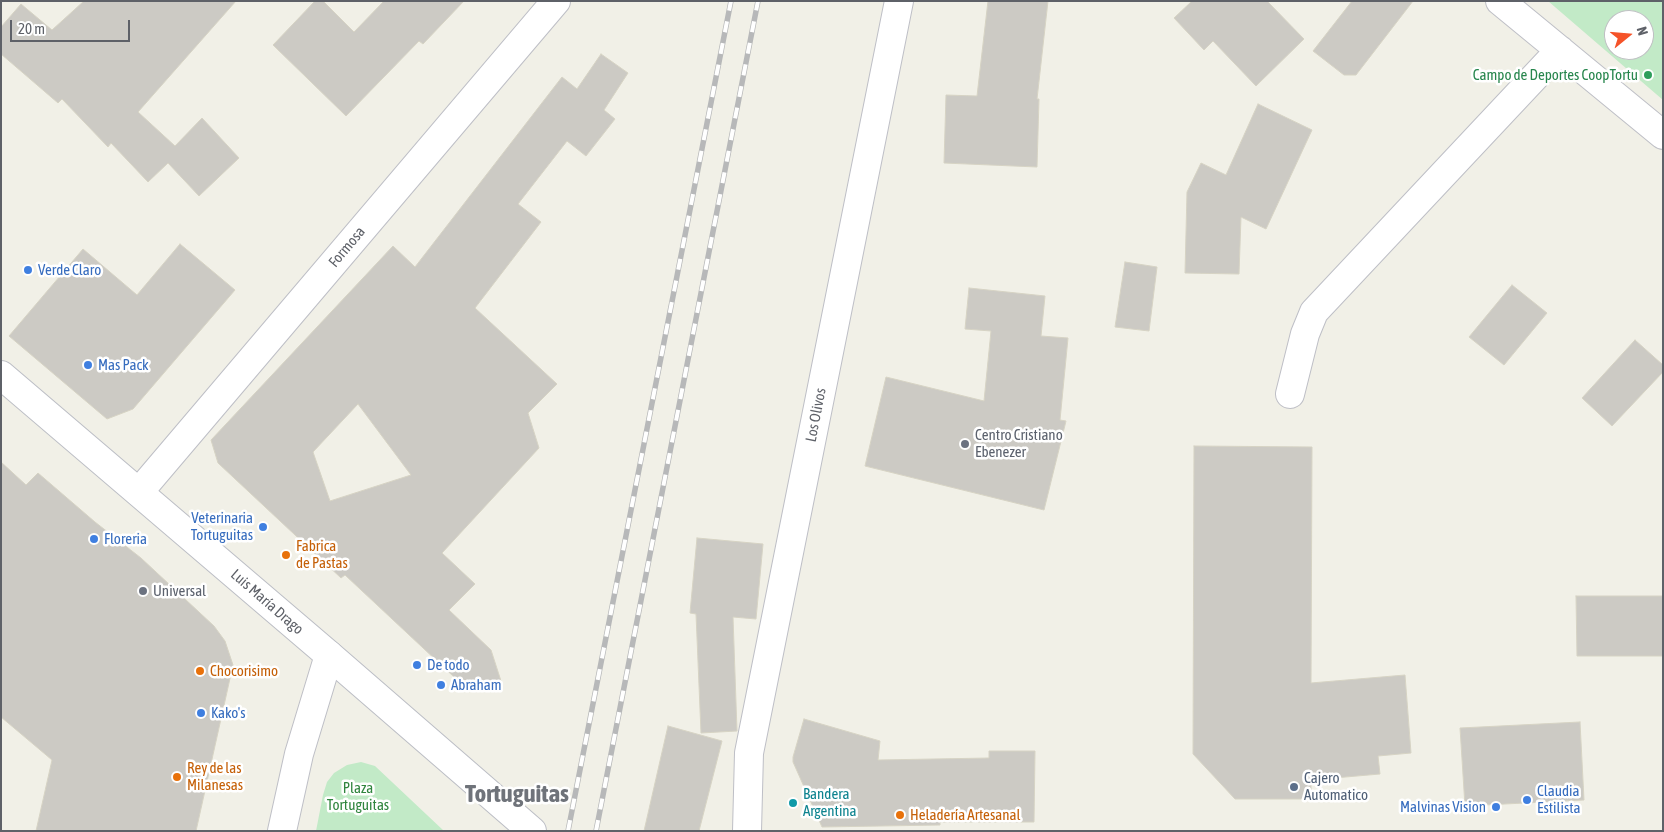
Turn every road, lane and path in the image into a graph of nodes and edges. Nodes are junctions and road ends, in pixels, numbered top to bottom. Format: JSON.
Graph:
{"nodes":[{"id":1,"x":556,"y":1,"type":"edge"},
{"id":2,"x":899,"y":1,"type":"edge"},
{"id":3,"x":1500,"y":1,"type":"edge"},
{"id":4,"x":1560,"y":50,"type":"junction"},
{"id":5,"x":1663,"y":135,"type":"edge"},
{"id":6,"x":1,"y":375,"type":"edge"},
{"id":7,"x":1290,"y":394,"type":"dead end"},
{"id":8,"x":139,"y":492,"type":"junction"},
{"id":9,"x":329,"y":655,"type":"junction"},
{"id":10,"x":282,"y":831,"type":"edge"},
{"id":11,"x":532,"y":831,"type":"edge"},
{"id":12,"x":747,"y":831,"type":"edge"}],
"edges":[{"from":1,"to":8,"type":"street","name":"Formosa"},
{"from":2,"to":12,"type":"street","name":"Los Olivos"},
{"from":3,"to":4,"type":"street"},
{"from":4,"to":5,"type":"street"},
{"from":4,"to":7,"type":"street"},
{"from":6,"to":8,"type":"street","name":"Luis María Drago"},
{"from":8,"to":9,"type":"street","name":"Luis María Drago"},
{"from":9,"to":10,"type":"street"},
{"from":9,"to":11,"type":"street","name":"Luis María Drago"}]}
